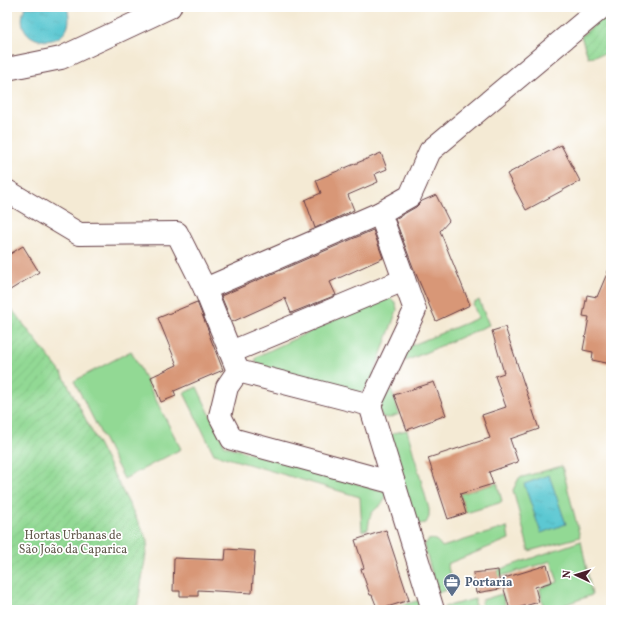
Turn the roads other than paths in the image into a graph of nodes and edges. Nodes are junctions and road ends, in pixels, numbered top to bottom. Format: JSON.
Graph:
{"nodes":[{"id":1,"x":170,"y":7,"type":"edge"},
{"id":2,"x":602,"y":7,"type":"edge"},
{"id":3,"x":7,"y":69,"type":"edge"},
{"id":4,"x":7,"y":191,"type":"edge"},
{"id":5,"x":380,"y":214,"type":"junction"},
{"id":6,"x":404,"y":280,"type":"junction"},
{"id":7,"x":206,"y":289,"type":"junction"},
{"id":8,"x":234,"y":362,"type":"junction"},
{"id":9,"x":370,"y":405,"type":"junction"},
{"id":10,"x":394,"y":483,"type":"junction"},
{"id":11,"x":433,"y":610,"type":"edge"}],
"edges":[{"from":1,"to":3,"type":"lane"},
{"from":2,"to":5,"type":"lane"},
{"from":4,"to":7,"type":"lane"},
{"from":5,"to":6,"type":"lane"},
{"from":5,"to":7,"type":"lane"},
{"from":6,"to":8,"type":"lane"},
{"from":6,"to":9,"type":"lane"},
{"from":7,"to":8,"type":"lane"},
{"from":8,"to":9,"type":"lane"},
{"from":8,"to":10,"type":"lane"},
{"from":9,"to":10,"type":"lane"},
{"from":10,"to":11,"type":"lane"}]}
